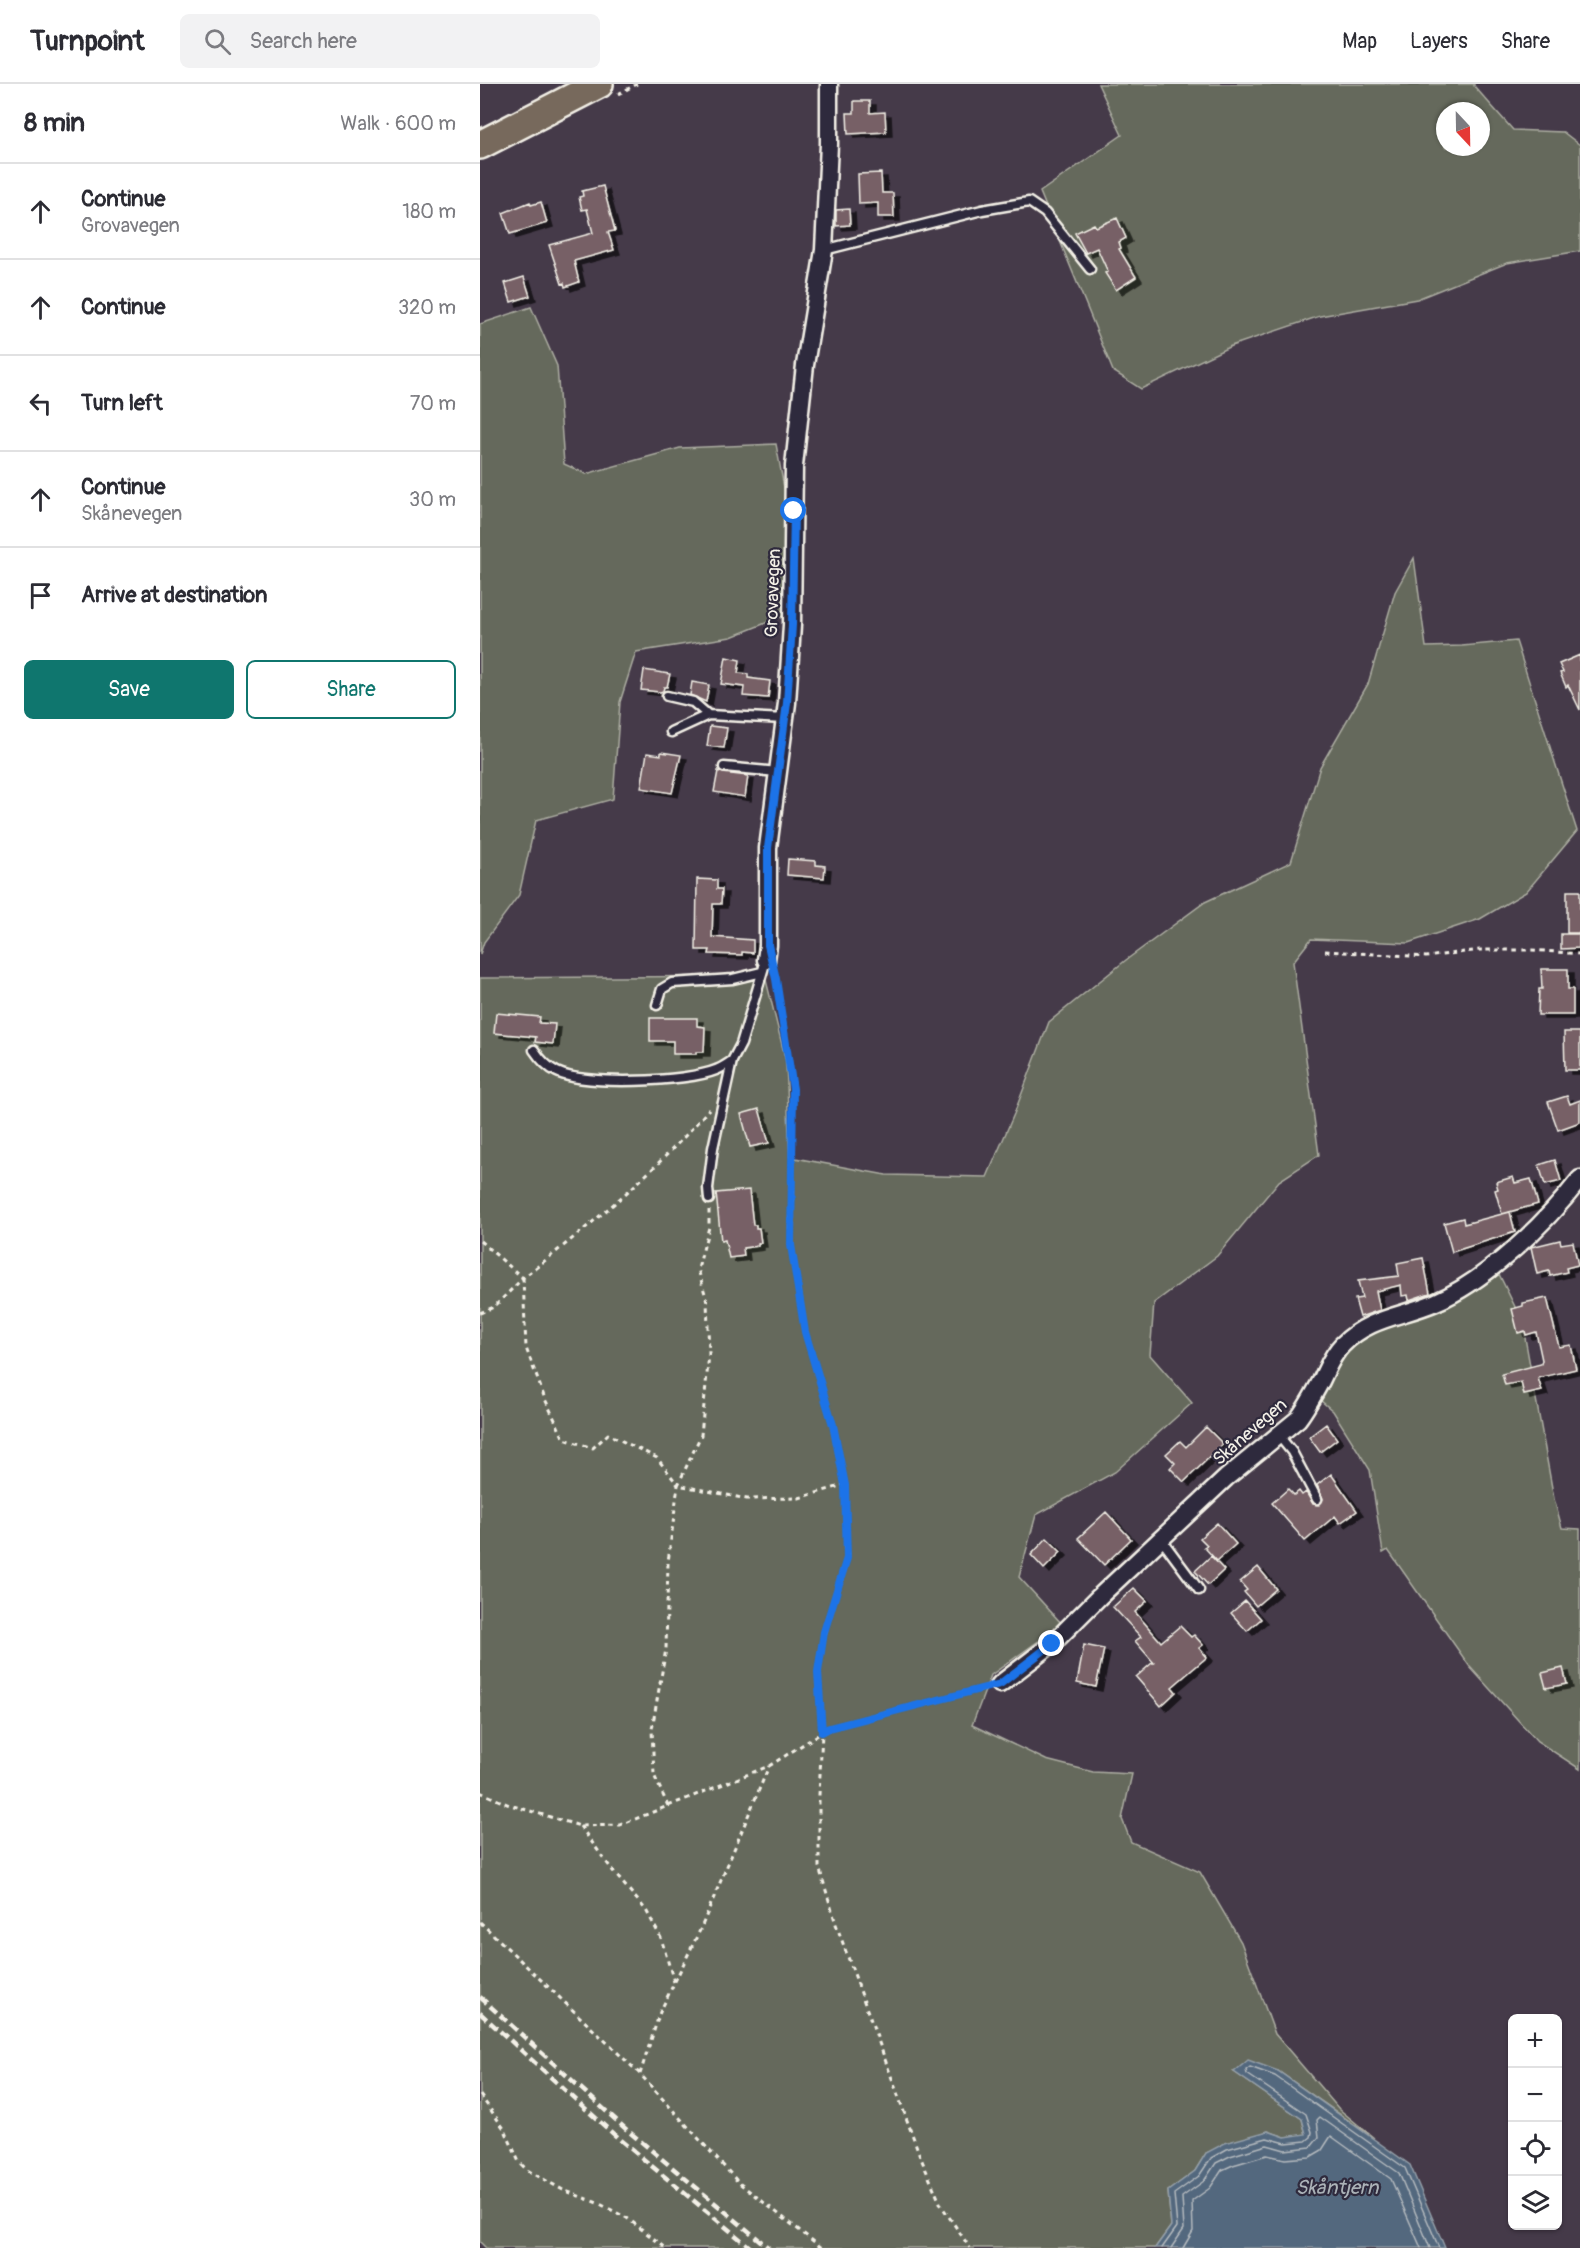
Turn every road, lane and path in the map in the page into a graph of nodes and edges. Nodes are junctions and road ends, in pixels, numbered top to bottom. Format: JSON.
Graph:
{"nodes":[{"id":1,"x":599,"y":84,"type":"edge"},
{"id":2,"x":829,"y":84,"type":"edge"},
{"id":3,"x":480,"y":145,"type":"edge"},
{"id":4,"x":824,"y":250,"type":"junction"},
{"id":5,"x":1090,"y":269,"type":"dead end"},
{"id":6,"x":667,"y":696,"type":"dead end"},
{"id":7,"x":708,"y":715,"type":"junction"},
{"id":8,"x":785,"y":719,"type":"junction"},
{"id":9,"x":671,"y":732,"type":"dead end"},
{"id":10,"x":724,"y":766,"type":"dead end"},
{"id":11,"x":778,"y":772,"type":"junction"},
{"id":12,"x":1325,"y":951,"type":"dead end"},
{"id":13,"x":1580,"y":954,"type":"edge"},
{"id":14,"x":765,"y":959,"type":"junction"},
{"id":15,"x":657,"y":1005,"type":"dead end"},
{"id":16,"x":534,"y":1050,"type":"dead end"},
{"id":17,"x":732,"y":1061,"type":"junction"},
{"id":18,"x":726,"y":1090,"type":"junction"},
{"id":19,"x":1580,"y":1179,"type":"edge"},
{"id":20,"x":709,"y":1199,"type":"joint"},
{"id":21,"x":480,"y":1241,"type":"edge"},
{"id":22,"x":523,"y":1278,"type":"junction"},
{"id":23,"x":480,"y":1313,"type":"edge"},
{"id":24,"x":1279,"y":1436,"type":"junction"},
{"id":25,"x":678,"y":1485,"type":"junction"},
{"id":26,"x":845,"y":1485,"type":"junction"},
{"id":27,"x":1317,"y":1499,"type":"dead end"},
{"id":28,"x":1161,"y":1539,"type":"junction"},
{"id":29,"x":1199,"y":1590,"type":"dead end"},
{"id":30,"x":1000,"y":1684,"type":"joint"},
{"id":31,"x":822,"y":1732,"type":"junction"},
{"id":32,"x":769,"y":1766,"type":"junction"},
{"id":33,"x":480,"y":1792,"type":"edge"},
{"id":34,"x":668,"y":1806,"type":"junction"},
{"id":35,"x":580,"y":1827,"type":"junction"},
{"id":36,"x":480,"y":1922,"type":"edge"},
{"id":37,"x":674,"y":1983,"type":"junction"},
{"id":38,"x":640,"y":2074,"type":"junction"},
{"id":39,"x":480,"y":2095,"type":"edge"},
{"id":40,"x":666,"y":2248,"type":"edge"},
{"id":41,"x":822,"y":2248,"type":"edge"},
{"id":42,"x":970,"y":2248,"type":"edge"}],
"edges":[{"from":1,"to":3,"type":"main road"},
{"from":2,"to":4,"type":"street","name":"Grovavegen"},
{"from":4,"to":5,"type":"lane"},
{"from":4,"to":8,"type":"street","name":"Grovavegen"},
{"from":6,"to":7,"type":"lane"},
{"from":7,"to":8,"type":"lane"},
{"from":7,"to":9,"type":"lane"},
{"from":8,"to":11,"type":"street","name":"Grovavegen"},
{"from":10,"to":11,"type":"lane"},
{"from":11,"to":14,"type":"street","name":"Grovavegen"},
{"from":12,"to":13,"type":"path"},
{"from":14,"to":15,"type":"lane"},
{"from":14,"to":17,"type":"lane"},
{"from":14,"to":26,"type":"path"},
{"from":16,"to":17,"type":"lane"},
{"from":17,"to":18,"type":"lane"},
{"from":18,"to":20,"type":"lane"},
{"from":18,"to":22,"type":"path"},
{"from":19,"to":24,"type":"street","name":"Skånevegen"},
{"from":20,"to":25,"type":"path"},
{"from":21,"to":22,"type":"path"},
{"from":22,"to":23,"type":"path"},
{"from":22,"to":25,"type":"path"},
{"from":24,"to":27,"type":"lane"},
{"from":24,"to":28,"type":"street","name":"Skånevegen"},
{"from":25,"to":26,"type":"path"},
{"from":25,"to":34,"type":"path"},
{"from":26,"to":31,"type":"path"},
{"from":28,"to":29,"type":"lane"},
{"from":28,"to":30,"type":"street","name":"Skånevegen"},
{"from":30,"to":31,"type":"path"},
{"from":31,"to":32,"type":"path"},
{"from":31,"to":42,"type":"path"},
{"from":32,"to":34,"type":"path"},
{"from":32,"to":37,"type":"path"},
{"from":33,"to":35,"type":"path"},
{"from":34,"to":35,"type":"path"},
{"from":35,"to":37,"type":"path"},
{"from":36,"to":38,"type":"path"},
{"from":37,"to":38,"type":"path"},
{"from":38,"to":41,"type":"path"},
{"from":39,"to":40,"type":"path"}]}
